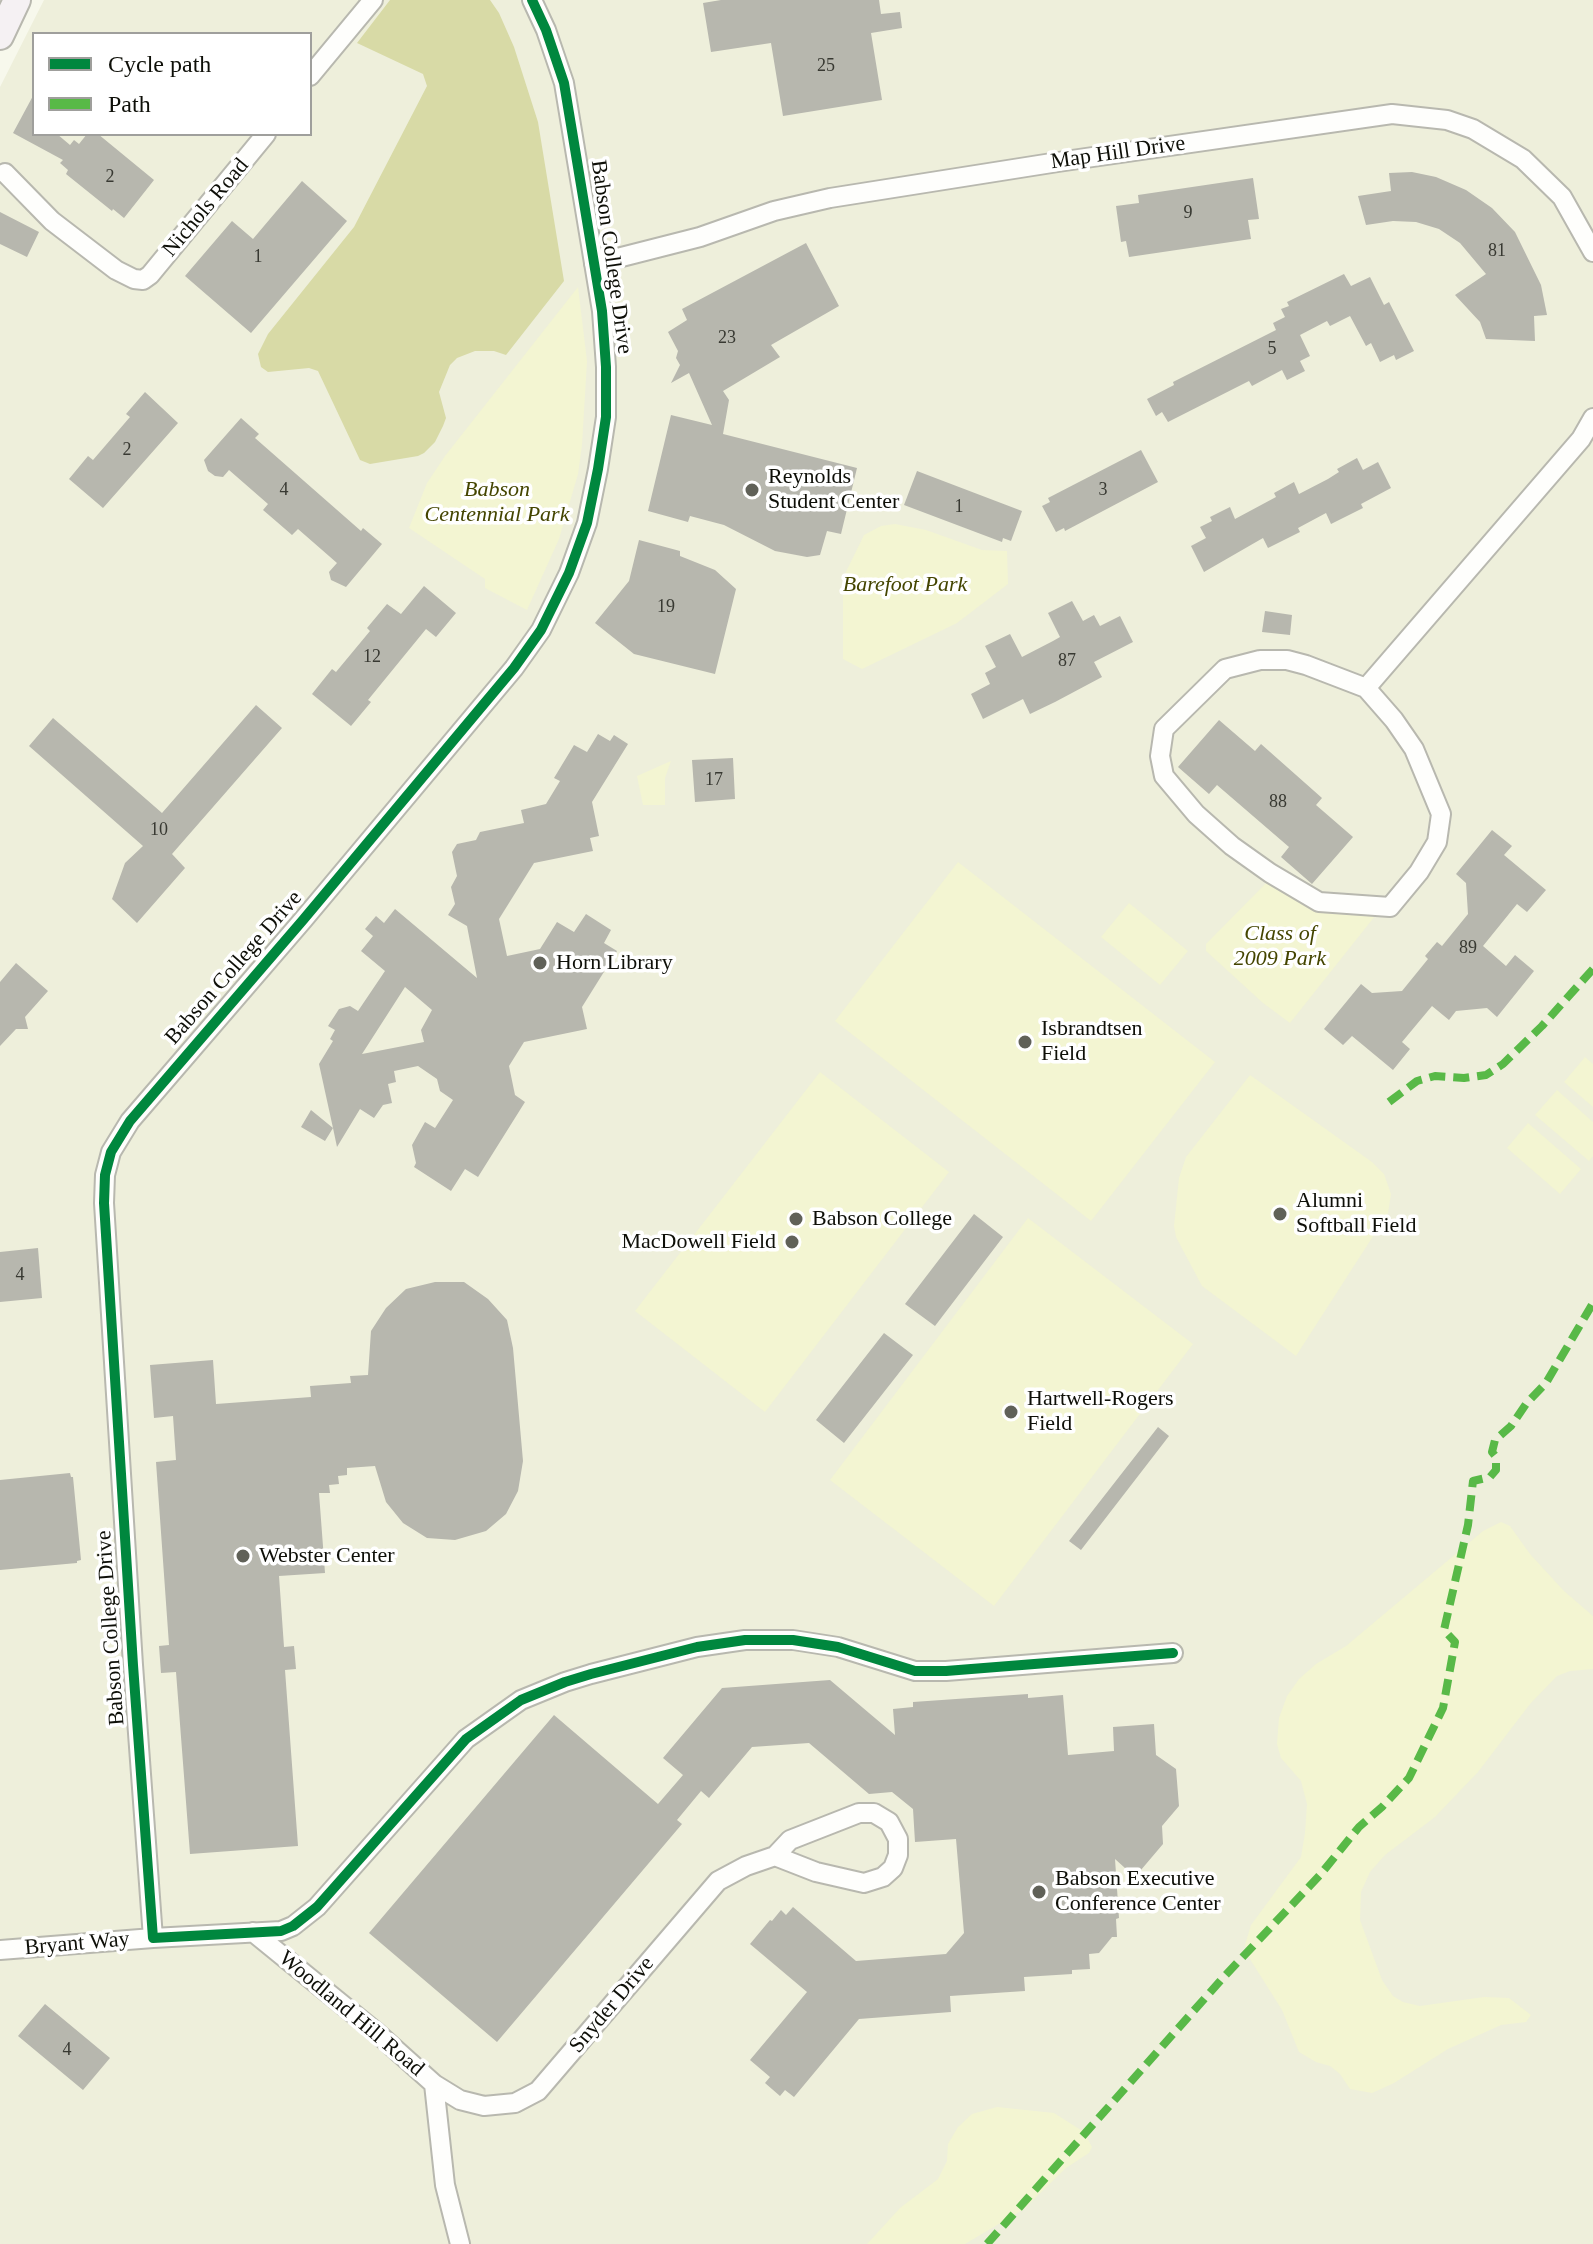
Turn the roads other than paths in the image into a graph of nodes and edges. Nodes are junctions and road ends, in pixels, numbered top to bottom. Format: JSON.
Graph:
{"nodes":[{"id":1,"x":17,"y":0,"type":"edge"},
{"id":2,"x":373,"y":0,"type":"edge"},
{"id":3,"x":532,"y":0,"type":"edge"},
{"id":4,"x":0,"y":36,"type":"edge"},
{"id":5,"x":312,"y":74,"type":"edge"},
{"id":6,"x":264,"y":136,"type":"edge"},
{"id":7,"x":5,"y":173,"type":"dead end"},
{"id":8,"x":1593,"y":252,"type":"edge"},
{"id":9,"x":594,"y":264,"type":"junction"},
{"id":10,"x":1593,"y":418,"type":"edge"},
{"id":11,"x":1366,"y":688,"type":"junction"},
{"id":12,"x":1173,"y":1653,"type":"dead end"},
{"id":13,"x":775,"y":1856,"type":"junction"},
{"id":14,"x":253,"y":1932,"type":"junction"},
{"id":15,"x":153,"y":1938,"type":"junction"},
{"id":16,"x":0,"y":1950,"type":"edge"},
{"id":17,"x":434,"y":2084,"type":"junction"},
{"id":18,"x":460,"y":2244,"type":"edge"}],
"edges":[{"from":1,"to":4,"type":"street"},
{"from":2,"to":5,"type":"street"},
{"from":3,"to":9,"type":"street","name":"Babson College Drive"},
{"from":6,"to":7,"type":"street","name":"Nichols Road"},
{"from":8,"to":9,"type":"street","name":"Map Hill Drive"},
{"from":9,"to":15,"type":"street","name":"Babson College Drive"},
{"from":10,"to":11,"type":"street"},
{"from":11,"to":11,"type":"street"},
{"from":12,"to":14,"type":"street"},
{"from":13,"to":13,"type":"street","name":"Snyder Drive"},
{"from":13,"to":17,"type":"street","name":"Snyder Drive"},
{"from":14,"to":15,"type":"street"},
{"from":14,"to":17,"type":"street","name":"Woodland Hill Road"},
{"from":15,"to":16,"type":"street","name":"Bryant Way"},
{"from":17,"to":18,"type":"street","name":"Woodland Hill Road"}]}
